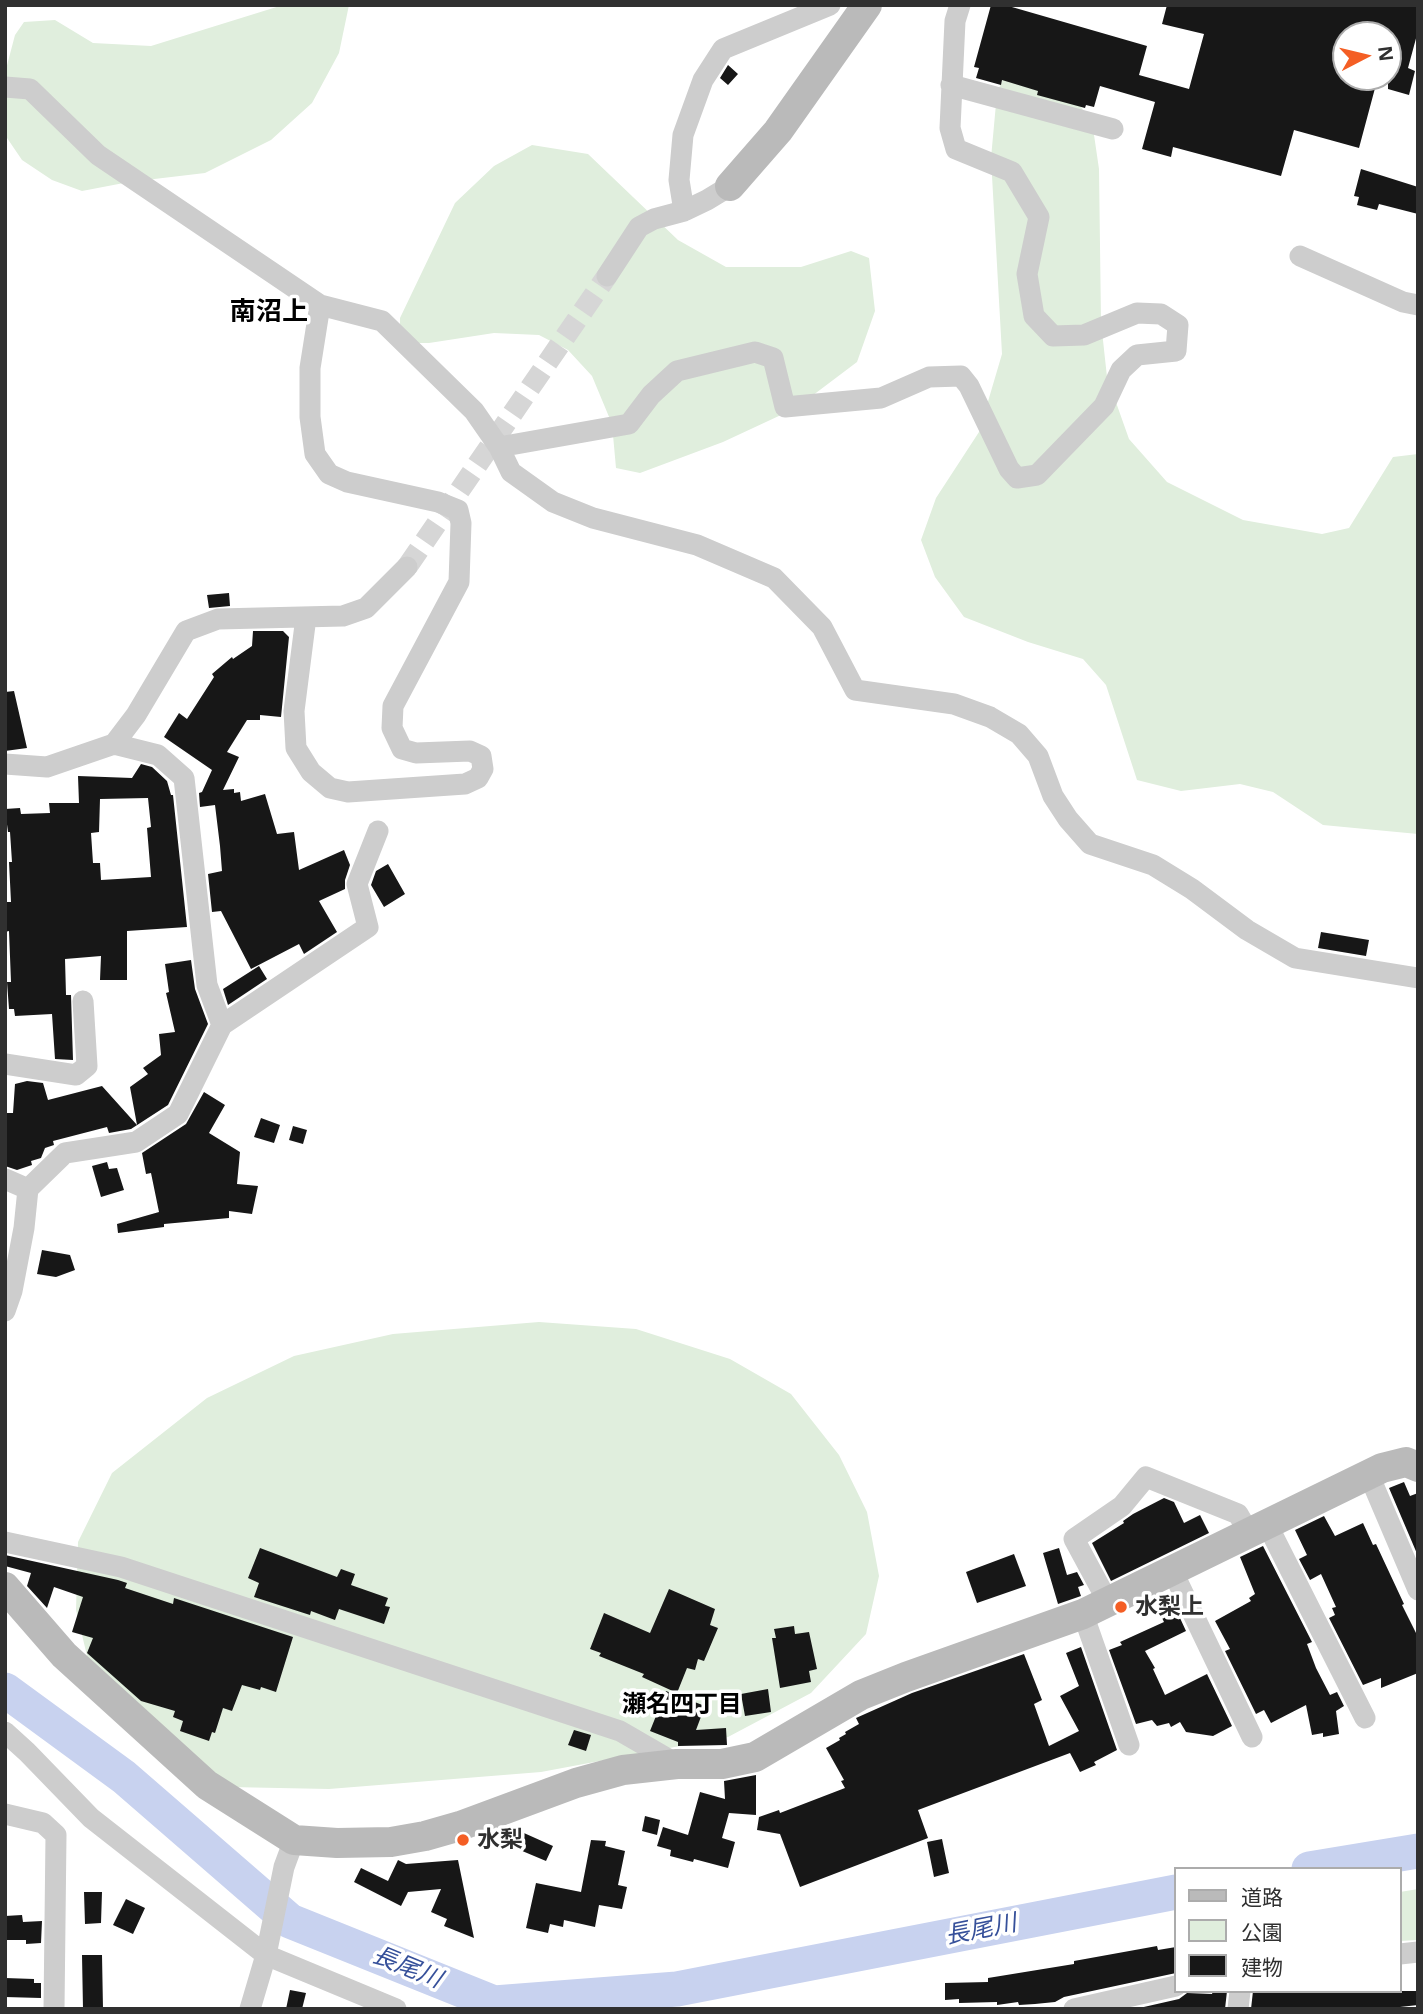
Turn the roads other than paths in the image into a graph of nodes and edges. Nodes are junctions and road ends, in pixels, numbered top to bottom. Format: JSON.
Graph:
{"nodes":[{"id":1,"x":830,"y":5,"type":"edge"},
{"id":2,"x":867,"y":5,"type":"edge"},
{"id":3,"x":960,"y":5,"type":"edge"},
{"id":4,"x":951,"y":85,"type":"junction"},
{"id":5,"x":5,"y":87,"type":"edge"},
{"id":6,"x":1113,"y":130,"type":"dead end"},
{"id":7,"x":730,"y":186,"type":"joint"},
{"id":8,"x":684,"y":211,"type":"junction"},
{"id":9,"x":1300,"y":256,"type":"dead end"},
{"id":10,"x":607,"y":276,"type":"tunnel mouth"},
{"id":11,"x":320,"y":305,"type":"junction"},
{"id":12,"x":1418,"y":305,"type":"edge"},
{"id":13,"x":499,"y":447,"type":"junction"},
{"id":14,"x":407,"y":567,"type":"tunnel mouth"},
{"id":15,"x":306,"y":617,"type":"junction"},
{"id":16,"x":114,"y":744,"type":"junction"},
{"id":17,"x":5,"y":764,"type":"edge"},
{"id":18,"x":378,"y":831,"type":"dead end"},
{"id":19,"x":1418,"y":978,"type":"edge"},
{"id":20,"x":83,"y":1001,"type":"dead end"},
{"id":21,"x":222,"y":1025,"type":"junction"},
{"id":22,"x":5,"y":1064,"type":"edge"},
{"id":23,"x":5,"y":1179,"type":"edge"},
{"id":24,"x":28,"y":1189,"type":"junction"},
{"id":25,"x":5,"y":1311,"type":"edge"},
{"id":26,"x":1418,"y":1467,"type":"edge"},
{"id":27,"x":1369,"y":1475,"type":"junction"},
{"id":28,"x":1258,"y":1529,"type":"junction"},
{"id":29,"x":5,"y":1542,"type":"edge"},
{"id":30,"x":1172,"y":1570,"type":"junction"},
{"id":31,"x":5,"y":1587,"type":"edge"},
{"id":32,"x":1418,"y":1590,"type":"edge"},
{"id":33,"x":1096,"y":1608,"type":"junction"},
{"id":34,"x":5,"y":1611,"type":"edge"},
{"id":35,"x":64,"y":1655,"type":"junction"},
{"id":36,"x":1365,"y":1718,"type":"dead end"},
{"id":37,"x":5,"y":1732,"type":"edge"},
{"id":38,"x":1252,"y":1737,"type":"dead end"},
{"id":39,"x":1129,"y":1745,"type":"dead end"},
{"id":40,"x":677,"y":1764,"type":"junction"},
{"id":41,"x":5,"y":1814,"type":"edge"},
{"id":42,"x":289,"y":1853,"type":"junction"},
{"id":43,"x":267,"y":1947,"type":"junction"},
{"id":44,"x":1174,"y":1987,"type":"edge"},
{"id":45,"x":1154,"y":2000,"type":"edge"},
{"id":46,"x":54,"y":2009,"type":"edge"},
{"id":47,"x":250,"y":2009,"type":"edge"},
{"id":48,"x":396,"y":2009,"type":"edge"},
{"id":49,"x":1074,"y":2009,"type":"edge"}],
"edges":[{"from":1,"to":8,"type":"street"},
{"from":2,"to":7,"type":"street"},
{"from":3,"to":4,"type":"street"},
{"from":4,"to":6,"type":"street"},
{"from":4,"to":13,"type":"street"},
{"from":5,"to":11,"type":"street"},
{"from":7,"to":8,"type":"street"},
{"from":8,"to":10,"type":"street"},
{"from":9,"to":12,"type":"street"},
{"from":11,"to":13,"type":"street"},
{"from":11,"to":15,"type":"street"},
{"from":13,"to":19,"type":"street"},
{"from":14,"to":15,"type":"street"},
{"from":15,"to":16,"type":"street"},
{"from":16,"to":17,"type":"street"},
{"from":16,"to":21,"type":"street"},
{"from":18,"to":21,"type":"street"},
{"from":20,"to":22,"type":"street"},
{"from":21,"to":24,"type":"street"},
{"from":23,"to":24,"type":"street"},
{"from":24,"to":25,"type":"street"},
{"from":26,"to":27,"type":"street"},
{"from":27,"to":28,"type":"street"},
{"from":27,"to":32,"type":"street"},
{"from":28,"to":30,"type":"street"},
{"from":28,"to":33,"type":"street"},
{"from":28,"to":36,"type":"street"},
{"from":29,"to":40,"type":"street"},
{"from":30,"to":33,"type":"street"},
{"from":30,"to":38,"type":"street"},
{"from":31,"to":35,"type":"street"},
{"from":33,"to":39,"type":"street"},
{"from":33,"to":40,"type":"street"},
{"from":34,"to":35,"type":"street"},
{"from":35,"to":42,"type":"street"},
{"from":37,"to":43,"type":"street"},
{"from":40,"to":42,"type":"street"},
{"from":41,"to":46,"type":"street"},
{"from":42,"to":43,"type":"street"},
{"from":43,"to":47,"type":"street"},
{"from":43,"to":48,"type":"street"},
{"from":44,"to":45,"type":"street"},
{"from":45,"to":49,"type":"street"}]}
